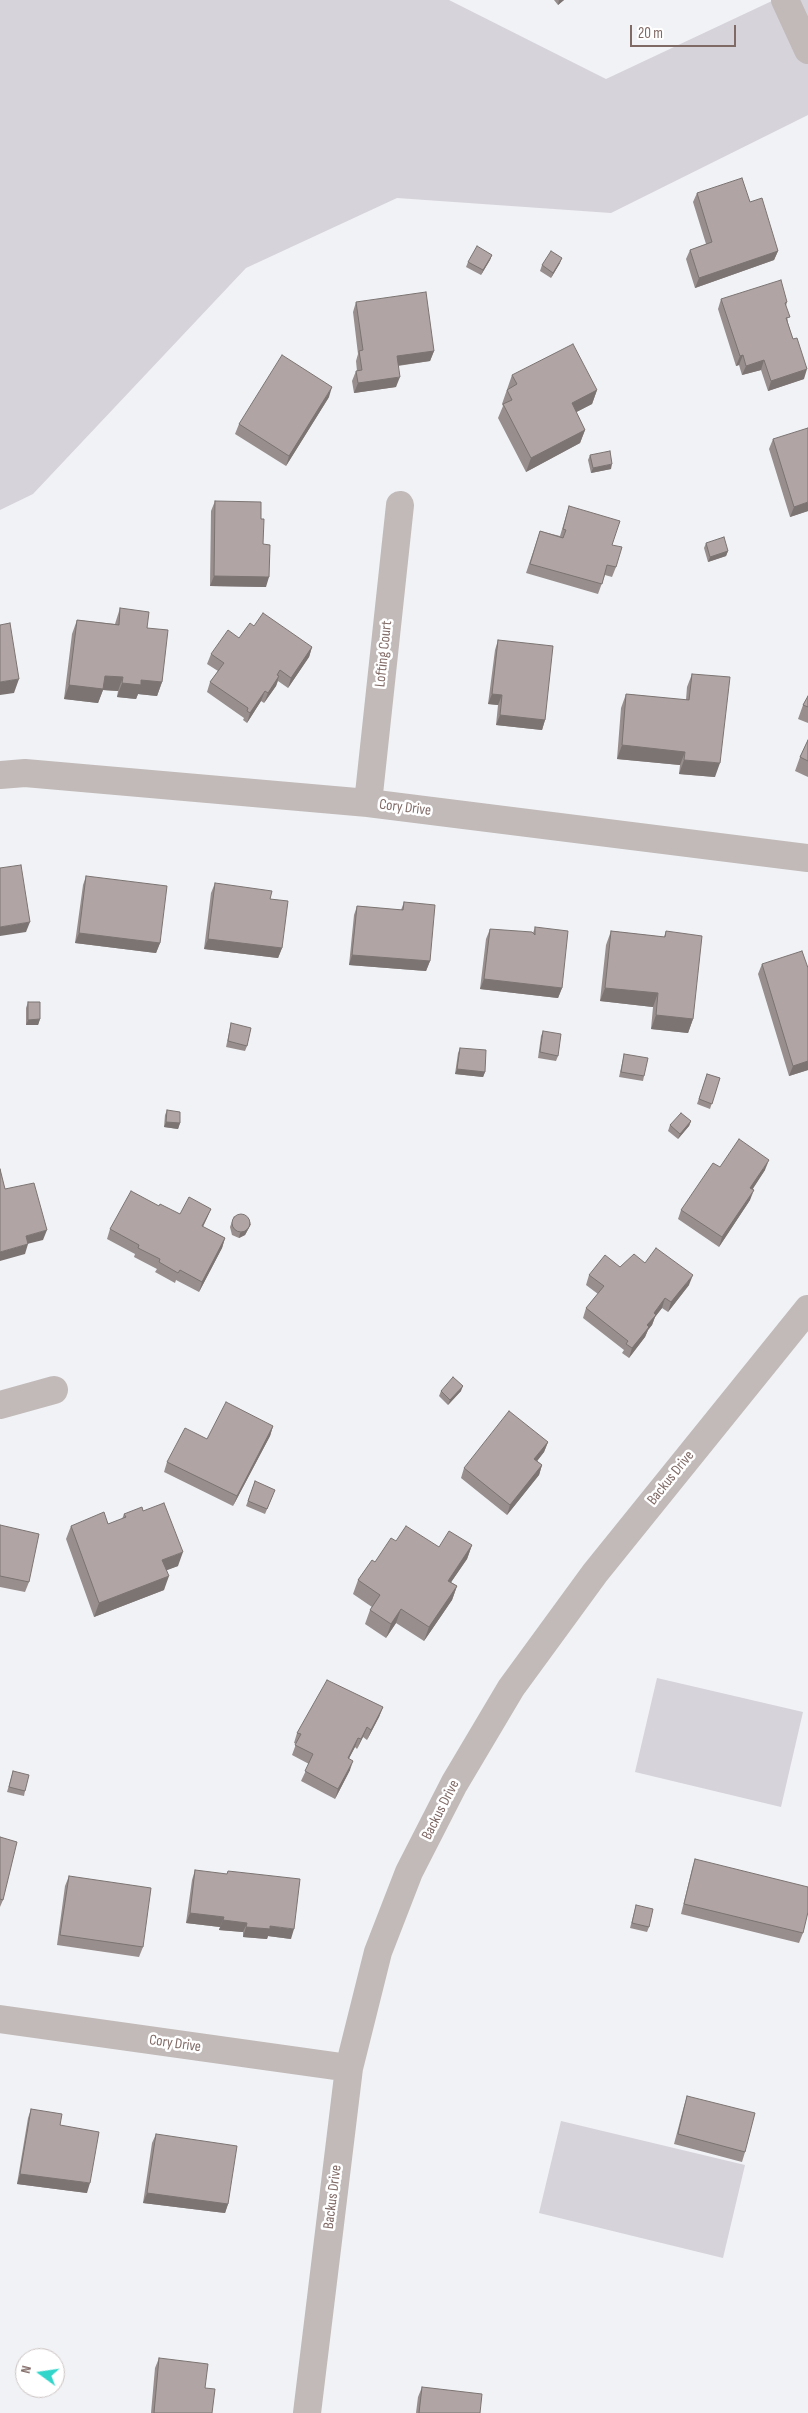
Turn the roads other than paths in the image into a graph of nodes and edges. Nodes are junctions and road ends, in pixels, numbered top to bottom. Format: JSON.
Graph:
{"nodes":[{"id":1,"x":785,"y":0,"type":"edge"},
{"id":2,"x":808,"y":50,"type":"edge"},
{"id":3,"x":400,"y":505,"type":"dead end"},
{"id":4,"x":0,"y":775,"type":"edge"},
{"id":5,"x":368,"y":803,"type":"junction"},
{"id":6,"x":808,"y":858,"type":"edge"},
{"id":7,"x":808,"y":1309,"type":"edge"},
{"id":8,"x":54,"y":1390,"type":"dead end"},
{"id":9,"x":0,"y":1405,"type":"edge"},
{"id":10,"x":0,"y":2019,"type":"edge"},
{"id":11,"x":349,"y":2068,"type":"junction"},
{"id":12,"x":307,"y":2413,"type":"edge"}],
"edges":[{"from":1,"to":2,"type":"street"},
{"from":3,"to":5,"type":"street","name":"Lofting Court"},
{"from":4,"to":5,"type":"street","name":"Cory Drive"},
{"from":5,"to":6,"type":"street","name":"Cory Drive"},
{"from":7,"to":11,"type":"street","name":"Backus Drive"},
{"from":8,"to":9,"type":"street"},
{"from":10,"to":11,"type":"street","name":"Cory Drive"},
{"from":11,"to":12,"type":"street","name":"Backus Drive"}]}
